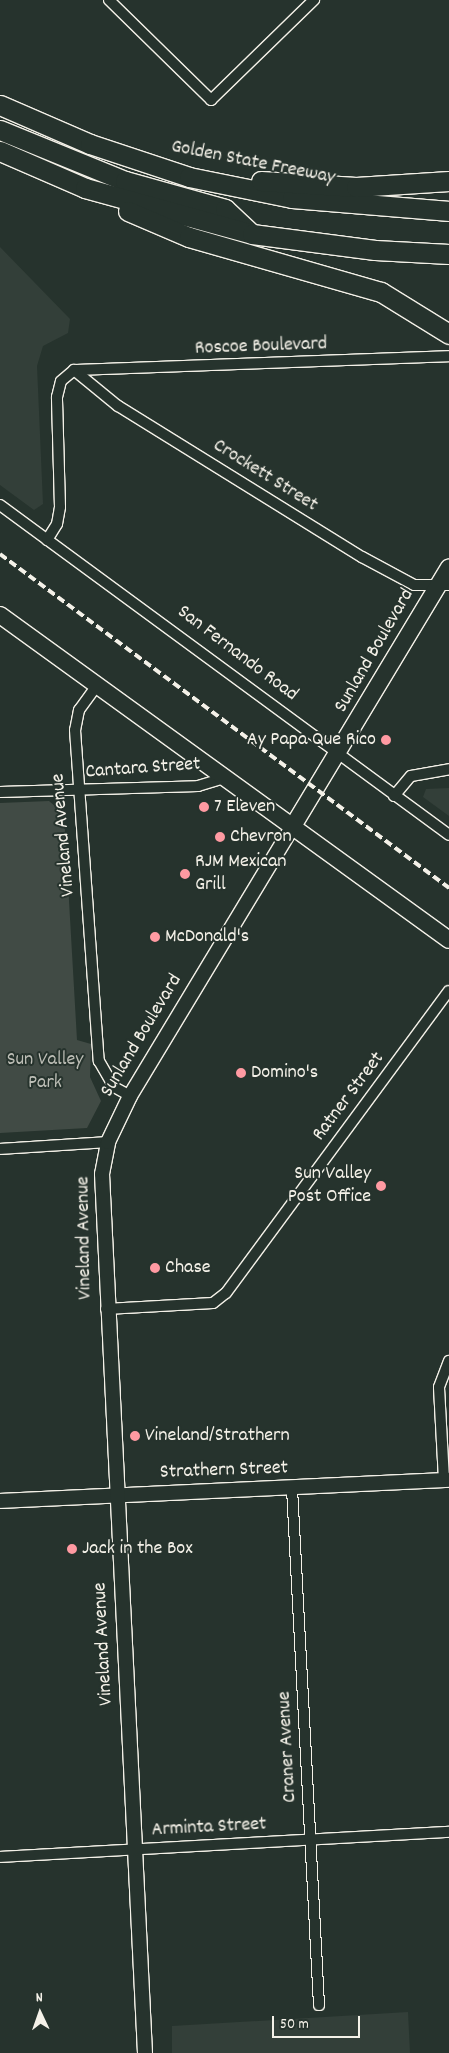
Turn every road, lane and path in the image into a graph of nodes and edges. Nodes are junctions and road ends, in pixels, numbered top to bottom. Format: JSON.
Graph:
{"nodes":[{"id":1,"x":109,"y":0,"type":"edge"},
{"id":2,"x":314,"y":0,"type":"edge"},
{"id":3,"x":0,"y":105,"type":"edge"},
{"id":4,"x":0,"y":120,"type":"edge"},
{"id":5,"x":0,"y":130,"type":"edge"},
{"id":6,"x":0,"y":151,"type":"edge"},
{"id":7,"x":182,"y":174,"type":"junction"},
{"id":8,"x":449,"y":181,"type":"edge"},
{"id":9,"x":85,"y":188,"type":"junction"},
{"id":10,"x":449,"y":211,"type":"edge"},
{"id":11,"x":252,"y":234,"type":"junction"},
{"id":12,"x":449,"y":254,"type":"edge"},
{"id":13,"x":449,"y":334,"type":"edge"},
{"id":14,"x":449,"y":356,"type":"edge"},
{"id":15,"x":74,"y":370,"type":"junction"},
{"id":16,"x":0,"y":505,"type":"edge"},
{"id":17,"x":47,"y":540,"type":"junction"},
{"id":18,"x":449,"y":567,"type":"edge"},
{"id":19,"x":443,"y":586,"type":"edge"},
{"id":20,"x":0,"y":615,"type":"edge"},
{"id":21,"x":98,"y":684,"type":"junction"},
{"id":22,"x":337,"y":756,"type":"junction"},
{"id":23,"x":449,"y":769,"type":"edge"},
{"id":24,"x":228,"y":777,"type":"junction"},
{"id":25,"x":0,"y":792,"type":"edge"},
{"id":26,"x":81,"y":792,"type":"junction"},
{"id":27,"x":394,"y":796,"type":"junction"},
{"id":28,"x":293,"y":826,"type":"junction"},
{"id":29,"x":449,"y":835,"type":"edge"},
{"id":30,"x":449,"y":940,"type":"edge"},
{"id":31,"x":449,"y":991,"type":"edge"},
{"id":32,"x":130,"y":1096,"type":"junction"},
{"id":33,"x":108,"y":1142,"type":"junction"},
{"id":34,"x":0,"y":1149,"type":"edge"},
{"id":35,"x":106,"y":1309,"type":"junction"},
{"id":36,"x":449,"y":1361,"type":"edge"},
{"id":37,"x":447,"y":1480,"type":"edge"},
{"id":38,"x":292,"y":1488,"type":"junction"},
{"id":39,"x":115,"y":1495,"type":"junction"},
{"id":40,"x":0,"y":1501,"type":"edge"},
{"id":41,"x":449,"y":1832,"type":"edge"},
{"id":42,"x":310,"y":1841,"type":"junction"},
{"id":43,"x":135,"y":1850,"type":"junction"},
{"id":44,"x":0,"y":1857,"type":"edge"},
{"id":45,"x":319,"y":2005,"type":"dead end"},
{"id":46,"x":145,"y":2053,"type":"edge"}],
"edges":[{"from":1,"to":2,"type":"street"},
{"from":3,"to":7,"type":"highway","name":"Golden State Freeway"},
{"from":4,"to":7,"type":"highway"},
{"from":5,"to":11,"type":"highway"},
{"from":6,"to":9,"type":"highway"},
{"from":7,"to":8,"type":"highway"},
{"from":7,"to":10,"type":"highway","name":"Golden State Freeway"},
{"from":9,"to":11,"type":"highway"},
{"from":9,"to":13,"type":"highway"},
{"from":11,"to":12,"type":"highway"},
{"from":14,"to":15,"type":"street","name":"Roscoe Boulevard"},
{"from":15,"to":17,"type":"street"},
{"from":15,"to":19,"type":"street","name":"Crockett Street"},
{"from":16,"to":17,"type":"street","name":"San Fernando Road"},
{"from":17,"to":22,"type":"street","name":"San Fernando Road"},
{"from":18,"to":19,"type":"main road","name":"Sunland Boulevard"},
{"from":19,"to":22,"type":"main road","name":"Sunland Boulevard"},
{"from":20,"to":21,"type":"main road"},
{"from":21,"to":24,"type":"main road"},
{"from":21,"to":26,"type":"street","name":"Vineland Avenue"},
{"from":22,"to":27,"type":"street","name":"San Fernando Road"},
{"from":22,"to":28,"type":"main road","name":"Sunland Boulevard"},
{"from":23,"to":27,"type":"street"},
{"from":24,"to":26,"type":"street","name":"Cantara Street"},
{"from":24,"to":28,"type":"main road"},
{"from":25,"to":26,"type":"street","name":"Cantara Street"},
{"from":26,"to":32,"type":"street","name":"Vineland Avenue"},
{"from":27,"to":29,"type":"street","name":"San Fernando Road"},
{"from":28,"to":30,"type":"main road"},
{"from":28,"to":32,"type":"main road","name":"Sunland Boulevard"},
{"from":31,"to":35,"type":"street","name":"Ratner Street"},
{"from":32,"to":33,"type":"main road","name":"Sunland Boulevard"},
{"from":33,"to":34,"type":"street"},
{"from":33,"to":35,"type":"main road","name":"Vineland Avenue"},
{"from":35,"to":39,"type":"main road","name":"Vineland Avenue"},
{"from":36,"to":37,"type":"street"},
{"from":37,"to":38,"type":"main road","name":"Strathern Street"},
{"from":38,"to":39,"type":"main road","name":"Strathern Street"},
{"from":38,"to":42,"type":"street","name":"Craner Avenue"},
{"from":39,"to":40,"type":"main road","name":"Strathern Street"},
{"from":39,"to":43,"type":"main road","name":"Vineland Avenue"},
{"from":41,"to":42,"type":"street","name":"Arminta Street"},
{"from":42,"to":43,"type":"street","name":"Arminta Street"},
{"from":42,"to":45,"type":"street","name":"Craner Avenue"},
{"from":43,"to":44,"type":"street","name":"Arminta Street"},
{"from":43,"to":46,"type":"main road","name":"Vineland Avenue"}]}
